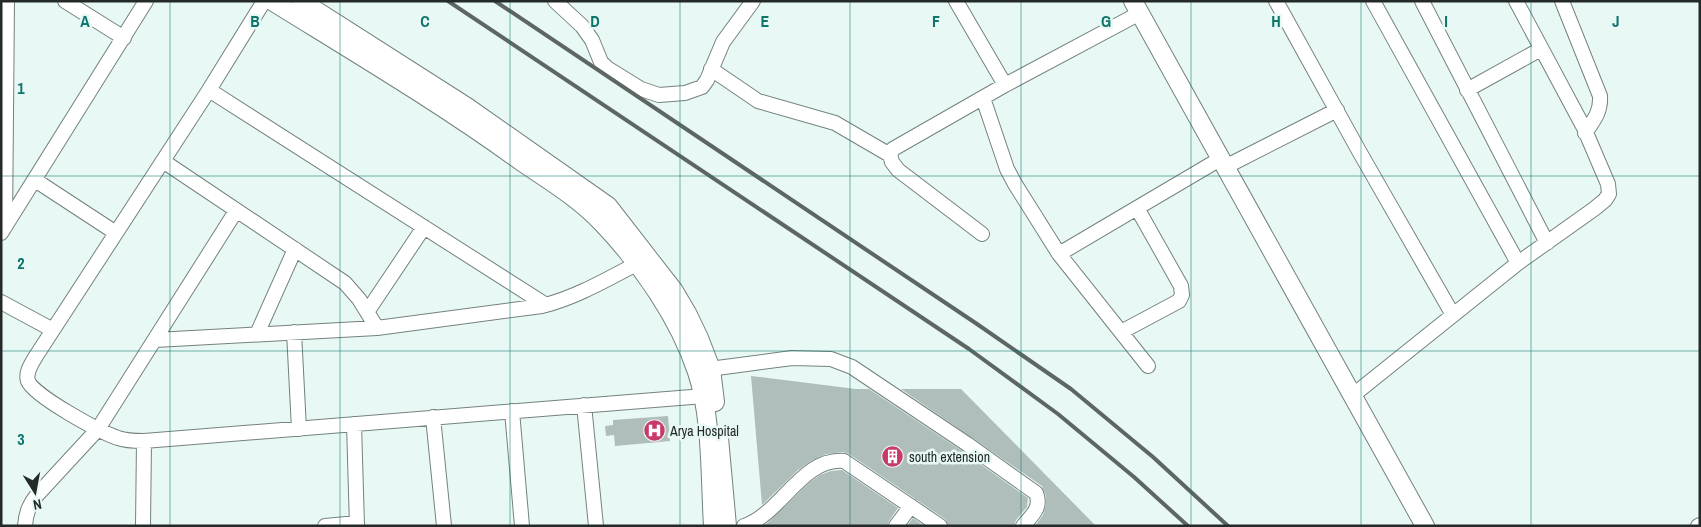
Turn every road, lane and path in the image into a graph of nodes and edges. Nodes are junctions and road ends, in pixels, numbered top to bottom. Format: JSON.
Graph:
{"nodes":[{"id":1,"x":7,"y":1,"type":"edge"},
{"id":2,"x":65,"y":1,"type":"edge"},
{"id":3,"x":146,"y":1,"type":"edge"},
{"id":4,"x":264,"y":1,"type":"edge"},
{"id":5,"x":272,"y":1,"type":"edge"},
{"id":6,"x":301,"y":1,"type":"edge"},
{"id":7,"x":555,"y":1,"type":"edge"},
{"id":8,"x":752,"y":1,"type":"edge"},
{"id":9,"x":956,"y":1,"type":"edge"},
{"id":10,"x":1276,"y":1,"type":"edge"},
{"id":11,"x":1373,"y":1,"type":"edge"},
{"id":12,"x":1422,"y":1,"type":"edge"},
{"id":13,"x":1516,"y":1,"type":"edge"},
{"id":14,"x":1562,"y":1,"type":"edge"},
{"id":15,"x":1137,"y":7,"type":"edge"},
{"id":16,"x":124,"y":38,"type":"junction"},
{"id":17,"x":1541,"y":50,"type":"junction"},
{"id":18,"x":711,"y":69,"type":"junction"},
{"id":19,"x":1005,"y":85,"type":"junction"},
{"id":20,"x":209,"y":90,"type":"junction"},
{"id":21,"x":1466,"y":90,"type":"junction"},
{"id":22,"x":982,"y":98,"type":"junction"},
{"id":23,"x":1337,"y":110,"type":"junction"},
{"id":24,"x":1585,"y":133,"type":"junction"},
{"id":25,"x":890,"y":155,"type":"junction"},
{"id":26,"x":163,"y":161,"type":"junction"},
{"id":27,"x":1222,"y":163,"type":"junction"},
{"id":28,"x":35,"y":180,"type":"junction"},
{"id":29,"x":1137,"y":208,"type":"junction"},
{"id":30,"x":236,"y":211,"type":"junction"},
{"id":31,"x":424,"y":227,"type":"junction"},
{"id":32,"x":3,"y":230,"type":"edge"},
{"id":33,"x":116,"y":233,"type":"junction"},
{"id":34,"x":982,"y":234,"type":"dead end"},
{"id":35,"x":1547,"y":243,"type":"junction"},
{"id":36,"x":295,"y":249,"type":"junction"},
{"id":37,"x":1059,"y":254,"type":"junction"},
{"id":38,"x":643,"y":261,"type":"junction"},
{"id":39,"x":1518,"y":263,"type":"junction"},
{"id":40,"x":1,"y":302,"type":"edge"},
{"id":41,"x":546,"y":305,"type":"junction"},
{"id":42,"x":367,"y":312,"type":"junction"},
{"id":43,"x":1453,"y":315,"type":"junction"},
{"id":44,"x":377,"y":328,"type":"junction"},
{"id":45,"x":53,"y":330,"type":"junction"},
{"id":46,"x":294,"y":332,"type":"junction"},
{"id":47,"x":1121,"y":332,"type":"junction"},
{"id":48,"x":257,"y":334,"type":"junction"},
{"id":49,"x":155,"y":340,"type":"junction"},
{"id":50,"x":1148,"y":366,"type":"dead end"},
{"id":51,"x":704,"y":370,"type":"junction"},
{"id":52,"x":704,"y":396,"type":"junction"},
{"id":53,"x":1352,"y":396,"type":"junction"},
{"id":54,"x":584,"y":405,"type":"junction"},
{"id":55,"x":512,"y":411,"type":"junction"},
{"id":56,"x":433,"y":417,"type":"junction"},
{"id":57,"x":354,"y":424,"type":"junction"},
{"id":58,"x":98,"y":429,"type":"junction"},
{"id":59,"x":299,"y":429,"type":"junction"},
{"id":60,"x":144,"y":442,"type":"junction"},
{"id":61,"x":911,"y":506,"type":"junction"},
{"id":62,"x":357,"y":524,"type":"edge"},
{"id":63,"x":25,"y":526,"type":"edge"},
{"id":64,"x":143,"y":526,"type":"edge"},
{"id":65,"x":324,"y":526,"type":"edge"},
{"id":66,"x":444,"y":526,"type":"edge"},
{"id":67,"x":522,"y":526,"type":"edge"},
{"id":68,"x":596,"y":526,"type":"edge"},
{"id":69,"x":713,"y":526,"type":"edge"},
{"id":70,"x":727,"y":526,"type":"edge"},
{"id":71,"x":744,"y":526,"type":"edge"},
{"id":72,"x":896,"y":526,"type":"edge"},
{"id":73,"x":940,"y":526,"type":"edge"},
{"id":74,"x":1023,"y":526,"type":"edge"},
{"id":75,"x":1424,"y":526,"type":"edge"}],
"edges":[{"from":1,"to":32,"type":"street"},
{"from":2,"to":16,"type":"street"},
{"from":3,"to":16,"type":"street"},
{"from":4,"to":20,"type":"street"},
{"from":5,"to":38,"type":"street"},
{"from":6,"to":38,"type":"street"},
{"from":7,"to":18,"type":"street"},
{"from":8,"to":18,"type":"street"},
{"from":9,"to":19,"type":"street"},
{"from":10,"to":23,"type":"street"},
{"from":11,"to":39,"type":"street"},
{"from":12,"to":21,"type":"street"},
{"from":13,"to":17,"type":"street"},
{"from":14,"to":24,"type":"street"},
{"from":15,"to":19,"type":"street"},
{"from":15,"to":27,"type":"street"},
{"from":16,"to":28,"type":"street"},
{"from":17,"to":21,"type":"street"},
{"from":17,"to":24,"type":"street"},
{"from":18,"to":25,"type":"street"},
{"from":19,"to":22,"type":"street"},
{"from":20,"to":26,"type":"street"},
{"from":20,"to":31,"type":"street"},
{"from":21,"to":35,"type":"street"},
{"from":22,"to":25,"type":"street"},
{"from":22,"to":37,"type":"street"},
{"from":23,"to":27,"type":"street"},
{"from":23,"to":43,"type":"street"},
{"from":24,"to":35,"type":"street"},
{"from":25,"to":34,"type":"street"},
{"from":26,"to":30,"type":"street"},
{"from":26,"to":33,"type":"street"},
{"from":27,"to":29,"type":"street"},
{"from":27,"to":53,"type":"street"},
{"from":28,"to":32,"type":"street"},
{"from":28,"to":33,"type":"street"},
{"from":29,"to":37,"type":"street"},
{"from":29,"to":47,"type":"street"},
{"from":30,"to":36,"type":"street"},
{"from":30,"to":49,"type":"street"},
{"from":31,"to":41,"type":"street"},
{"from":31,"to":42,"type":"street"},
{"from":33,"to":45,"type":"street"},
{"from":35,"to":39,"type":"street"},
{"from":36,"to":42,"type":"street"},
{"from":36,"to":48,"type":"street"},
{"from":37,"to":47,"type":"street"},
{"from":38,"to":41,"type":"street"},
{"from":38,"to":51,"type":"street"},
{"from":39,"to":43,"type":"street"},
{"from":40,"to":45,"type":"street"},
{"from":41,"to":44,"type":"street"},
{"from":42,"to":44,"type":"street"},
{"from":43,"to":53,"type":"street"},
{"from":44,"to":46,"type":"street"},
{"from":45,"to":58,"type":"street"},
{"from":46,"to":48,"type":"street"},
{"from":46,"to":59,"type":"street"},
{"from":47,"to":50,"type":"street"},
{"from":48,"to":49,"type":"street"},
{"from":49,"to":58,"type":"street"},
{"from":51,"to":52,"type":"street"},
{"from":51,"to":70,"type":"street"},
{"from":51,"to":74,"type":"street"},
{"from":52,"to":54,"type":"street"},
{"from":52,"to":69,"type":"street"},
{"from":53,"to":75,"type":"street"},
{"from":54,"to":55,"type":"street"},
{"from":54,"to":68,"type":"street"},
{"from":55,"to":56,"type":"street"},
{"from":55,"to":67,"type":"street"},
{"from":56,"to":57,"type":"street"},
{"from":56,"to":66,"type":"street"},
{"from":57,"to":59,"type":"street"},
{"from":57,"to":62,"type":"street"},
{"from":58,"to":60,"type":"street"},
{"from":58,"to":63,"type":"street"},
{"from":59,"to":60,"type":"street"},
{"from":60,"to":64,"type":"street"},
{"from":61,"to":71,"type":"street"},
{"from":61,"to":72,"type":"street"},
{"from":61,"to":73,"type":"street"},
{"from":62,"to":65,"type":"street"}]}
